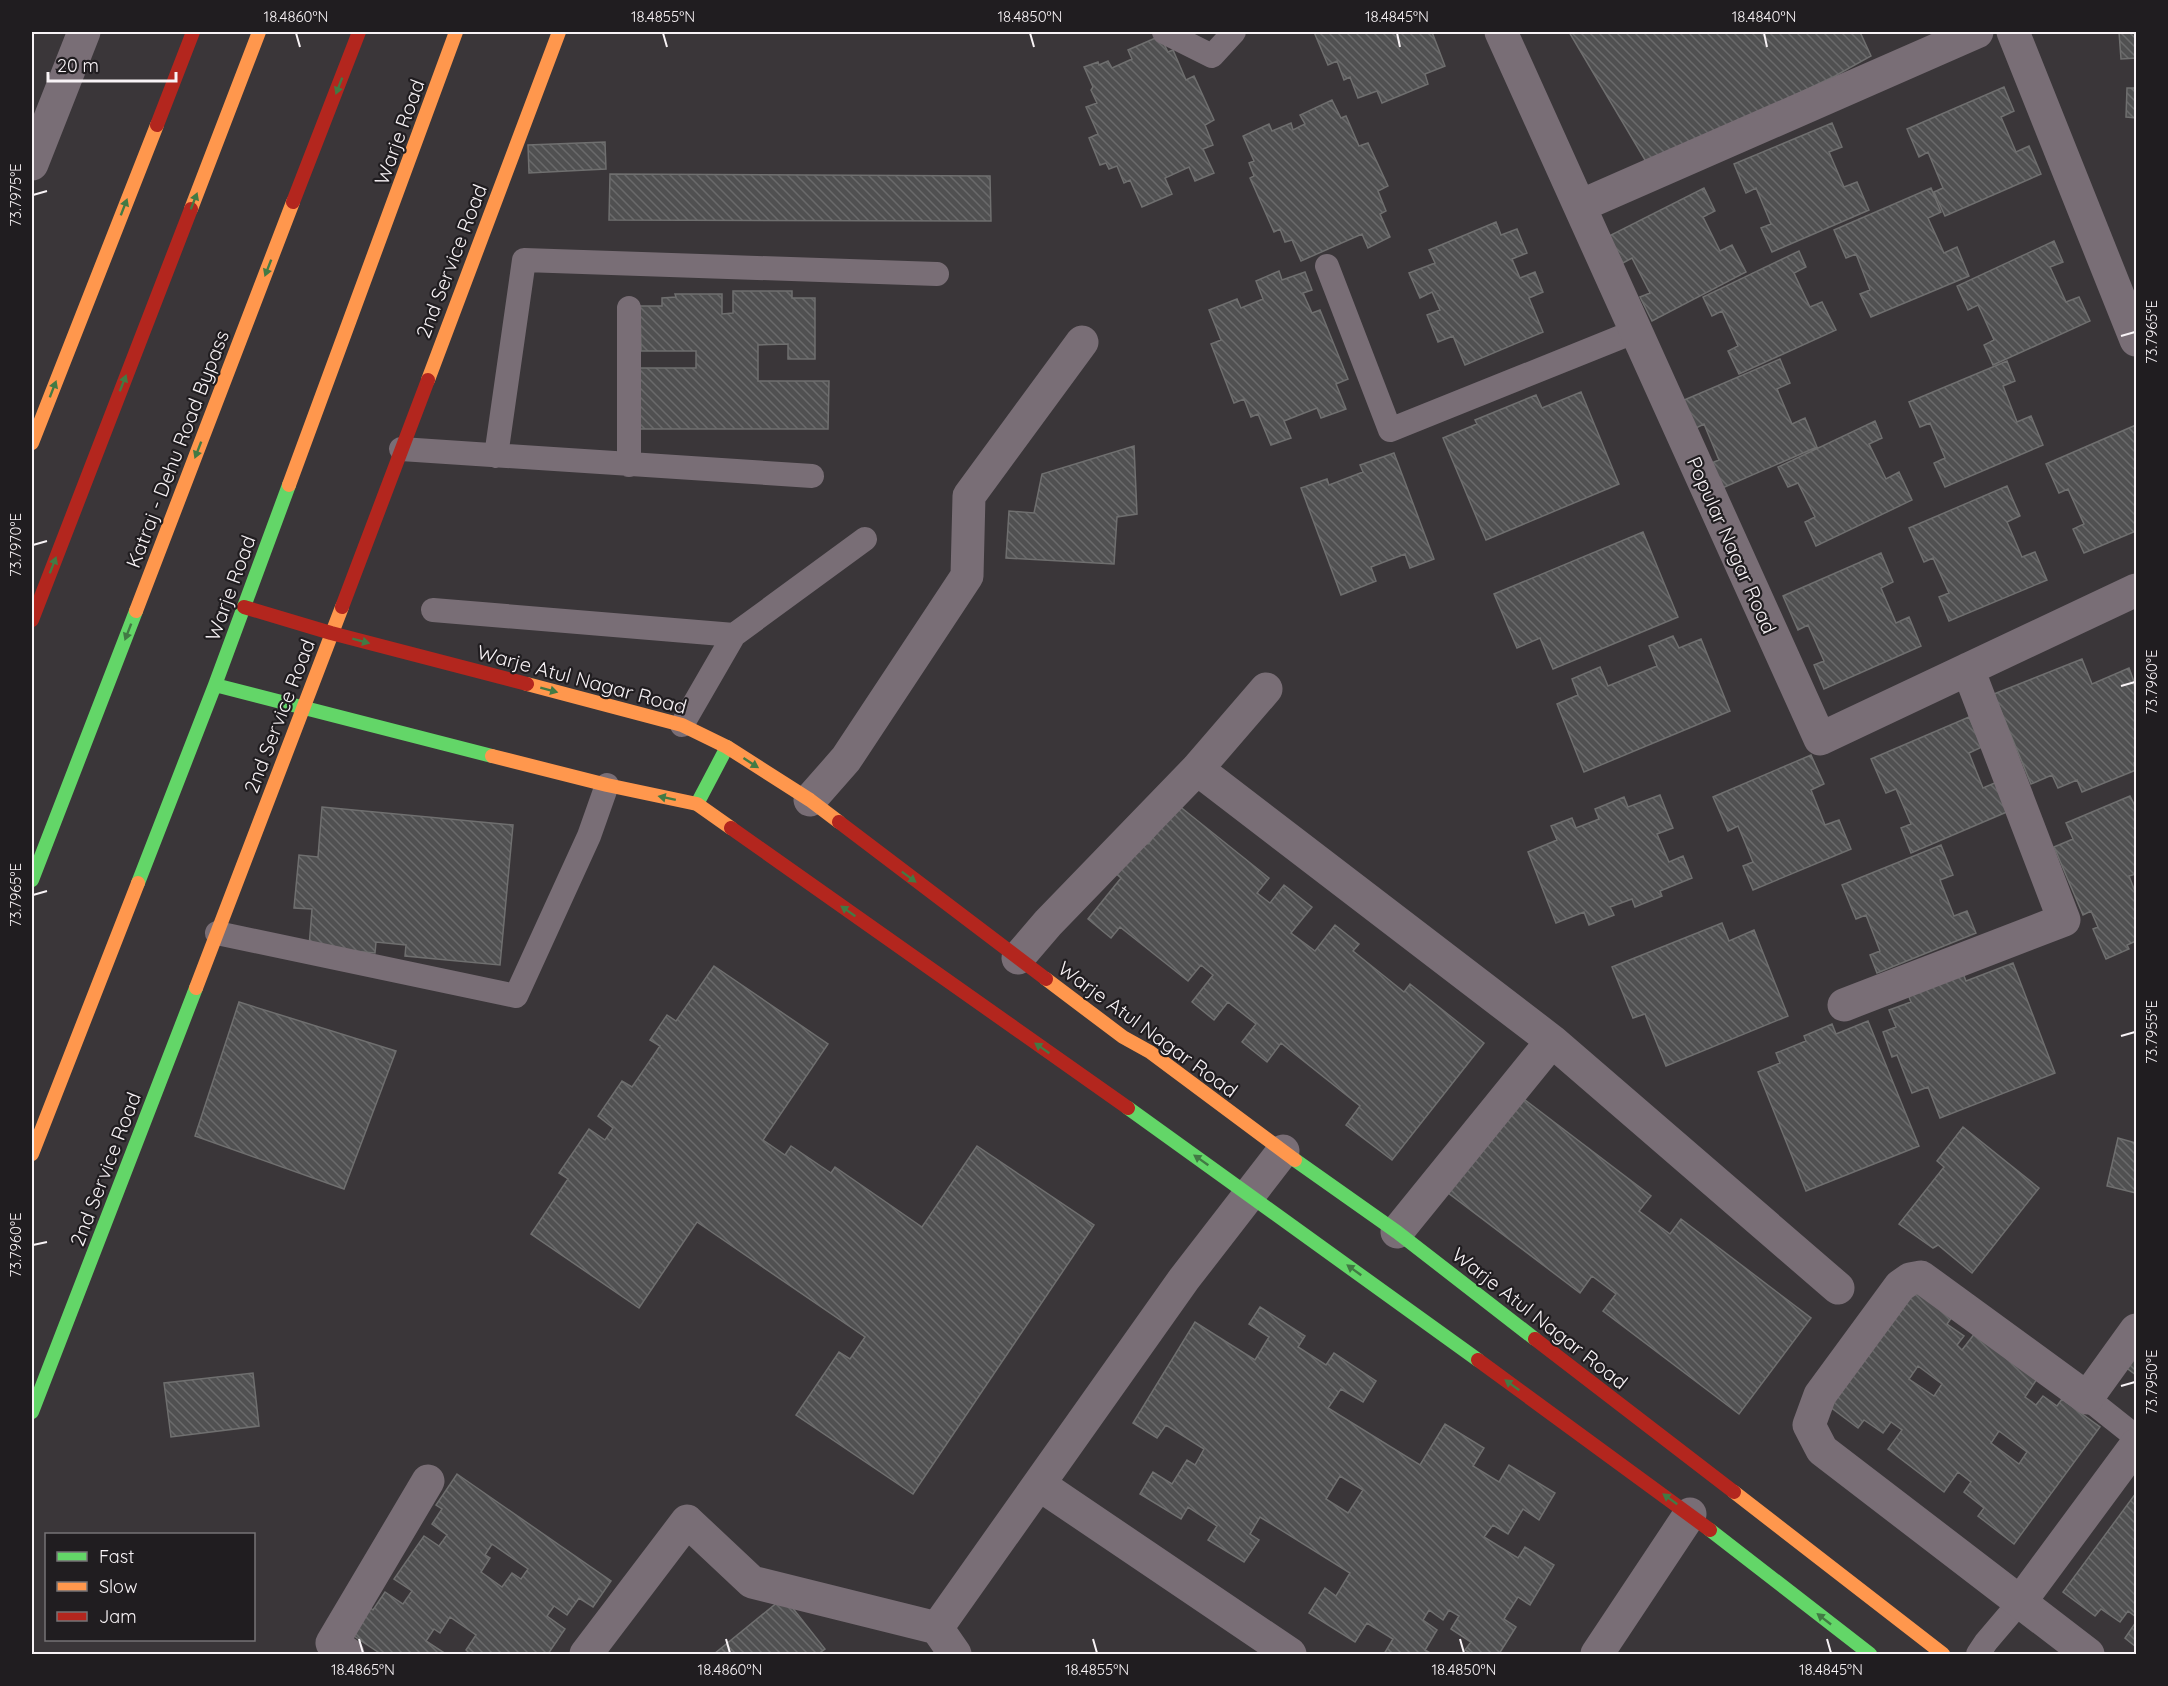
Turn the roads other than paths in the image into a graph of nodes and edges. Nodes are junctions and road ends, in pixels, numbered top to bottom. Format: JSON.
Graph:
{"nodes":[{"id":1,"x":84,"y":32,"type":"edge"},
{"id":2,"x":193,"y":32,"type":"edge"},
{"id":3,"x":259,"y":32,"type":"edge"},
{"id":4,"x":359,"y":32,"type":"edge"},
{"id":5,"x":456,"y":32,"type":"edge"},
{"id":6,"x":559,"y":32,"type":"edge"},
{"id":7,"x":1164,"y":32,"type":"edge"},
{"id":8,"x":1234,"y":32,"type":"edge"},
{"id":9,"x":1501,"y":32,"type":"edge"},
{"id":10,"x":1977,"y":32,"type":"edge"},
{"id":11,"x":2013,"y":32,"type":"edge"},
{"id":12,"x":32,"y":164,"type":"edge"},
{"id":13,"x":1580,"y":206,"type":"junction"},
{"id":14,"x":1327,"y":266,"type":"dead end"},
{"id":15,"x":936,"y":274,"type":"dead end"},
{"id":16,"x":629,"y":308,"type":"dead end"},
{"id":17,"x":1636,"y":331,"type":"junction"},
{"id":18,"x":2136,"y":340,"type":"edge"},
{"id":19,"x":1082,"y":342,"type":"dead end"},
{"id":20,"x":32,"y":443,"type":"edge"},
{"id":21,"x":401,"y":449,"type":"junction"},
{"id":22,"x":496,"y":456,"type":"junction"},
{"id":23,"x":629,"y":465,"type":"junction"},
{"id":24,"x":812,"y":476,"type":"dead end"},
{"id":25,"x":865,"y":539,"type":"dead end"},
{"id":26,"x":2136,"y":590,"type":"edge"},
{"id":27,"x":244,"y":607,"type":"junction"},
{"id":28,"x":433,"y":610,"type":"dead end"},
{"id":29,"x":32,"y":620,"type":"edge"},
{"id":30,"x":331,"y":633,"type":"junction"},
{"id":31,"x":734,"y":635,"type":"junction"},
{"id":32,"x":1968,"y":669,"type":"junction"},
{"id":33,"x":215,"y":685,"type":"junction"},
{"id":34,"x":1266,"y":689,"type":"dead end"},
{"id":35,"x":305,"y":707,"type":"junction"},
{"id":36,"x":682,"y":725,"type":"junction"},
{"id":37,"x":727,"y":747,"type":"junction"},
{"id":38,"x":1197,"y":769,"type":"junction"},
{"id":39,"x":608,"y":785,"type":"junction"},
{"id":40,"x":810,"y":800,"type":"junction"},
{"id":41,"x":697,"y":804,"type":"junction"},
{"id":42,"x":32,"y":880,"type":"edge"},
{"id":43,"x":217,"y":933,"type":"junction"},
{"id":44,"x":1018,"y":958,"type":"junction"},
{"id":45,"x":1844,"y":1005,"type":"dead end"},
{"id":46,"x":1552,"y":1041,"type":"junction"},
{"id":47,"x":1283,"y":1151,"type":"junction"},
{"id":48,"x":32,"y":1154,"type":"edge"},
{"id":49,"x":1249,"y":1194,"type":"junction"},
{"id":50,"x":1397,"y":1232,"type":"junction"},
{"id":51,"x":1838,"y":1288,"type":"dead end"},
{"id":52,"x":2136,"y":1330,"type":"edge"},
{"id":53,"x":2087,"y":1398,"type":"junction"},
{"id":54,"x":32,"y":1412,"type":"edge"},
{"id":55,"x":2136,"y":1437,"type":"edge"},
{"id":56,"x":2136,"y":1445,"type":"edge"},
{"id":57,"x":428,"y":1480,"type":"dead end"},
{"id":58,"x":1040,"y":1485,"type":"junction"},
{"id":59,"x":1690,"y":1514,"type":"junction"},
{"id":60,"x":2020,"y":1602,"type":"junction"},
{"id":61,"x":937,"y":1628,"type":"junction"},
{"id":62,"x":348,"y":1654,"type":"edge"},
{"id":63,"x":586,"y":1654,"type":"edge"},
{"id":64,"x":955,"y":1654,"type":"edge"},
{"id":65,"x":1290,"y":1654,"type":"edge"},
{"id":66,"x":1597,"y":1654,"type":"edge"},
{"id":67,"x":1870,"y":1654,"type":"edge"},
{"id":68,"x":1943,"y":1654,"type":"edge"},
{"id":69,"x":1978,"y":1654,"type":"edge"},
{"id":70,"x":2088,"y":1654,"type":"edge"}],
"edges":[{"from":1,"to":12,"type":"street"},
{"from":20,"to":2,"type":"main road","one_way":true},
{"from":29,"to":3,"type":"main road","one_way":true},
{"from":4,"to":42,"type":"main road","name":"Katraj - Dehu Road Bypass","one_way":true},
{"from":5,"to":27,"type":"main road","name":"Warje Road"},
{"from":6,"to":21,"type":"main road","name":"2nd Service Road"},
{"from":7,"to":8,"type":"lane"},
{"from":9,"to":13,"type":"street","name":"Popular Nagar Road"},
{"from":10,"to":13,"type":"street"},
{"from":11,"to":18,"type":"street"},
{"from":13,"to":17,"type":"street","name":"Popular Nagar Road"},
{"from":14,"to":17,"type":"lane"},
{"from":15,"to":22,"type":"lane"},
{"from":16,"to":23,"type":"lane"},
{"from":17,"to":32,"type":"street","name":"Popular Nagar Road"},
{"from":19,"to":40,"type":"street"},
{"from":21,"to":22,"type":"lane"},
{"from":21,"to":30,"type":"main road","name":"2nd Service Road"},
{"from":22,"to":23,"type":"lane"},
{"from":23,"to":24,"type":"lane"},
{"from":25,"to":31,"type":"lane"},
{"from":26,"to":32,"type":"street","name":"Popular Nagar Road"},
{"from":27,"to":30,"type":"main road","name":"Warje Atul Nagar Road"},
{"from":27,"to":33,"type":"main road","name":"Warje Road"},
{"from":28,"to":31,"type":"lane"},
{"from":30,"to":35,"type":"main road","name":"2nd Service Road"},
{"from":30,"to":36,"type":"main road","name":"Warje Atul Nagar Road","one_way":true},
{"from":31,"to":36,"type":"lane"},
{"from":32,"to":45,"type":"street"},
{"from":33,"to":35,"type":"main road"},
{"from":33,"to":48,"type":"main road","name":"Warje Road"},
{"from":34,"to":38,"type":"street"},
{"from":35,"to":39,"type":"main road"},
{"from":35,"to":43,"type":"main road","name":"2nd Service Road"},
{"from":36,"to":37,"type":"main road","name":"Warje Atul Nagar Road"},
{"from":37,"to":40,"type":"main road","name":"Warje Atul Nagar Road","one_way":true},
{"from":37,"to":41,"type":"main road"},
{"from":38,"to":44,"type":"street"},
{"from":38,"to":46,"type":"street"},
{"from":41,"to":39,"type":"main road","one_way":true},
{"from":39,"to":43,"type":"lane"},
{"from":40,"to":44,"type":"main road","name":"Warje Atul Nagar Road","one_way":true},
{"from":49,"to":41,"type":"main road","one_way":true},
{"from":43,"to":54,"type":"main road","name":"2nd Service Road"},
{"from":44,"to":47,"type":"main road","name":"Warje Atul Nagar Road"},
{"from":46,"to":50,"type":"street"},
{"from":46,"to":51,"type":"street"},
{"from":47,"to":49,"type":"street"},
{"from":47,"to":50,"type":"main road","name":"Warje Atul Nagar Road"},
{"from":49,"to":58,"type":"street"},
{"from":59,"to":49,"type":"main road","one_way":true},
{"from":50,"to":68,"type":"main road","name":"Warje Atul Nagar Road"},
{"from":52,"to":53,"type":"street"},
{"from":53,"to":55,"type":"lane"},
{"from":53,"to":60,"type":"street"},
{"from":56,"to":60,"type":"street"},
{"from":57,"to":62,"type":"street"},
{"from":58,"to":61,"type":"street"},
{"from":58,"to":65,"type":"street"},
{"from":59,"to":66,"type":"street"},
{"from":67,"to":59,"type":"main road","one_way":true},
{"from":60,"to":69,"type":"lane"},
{"from":60,"to":70,"type":"street"},
{"from":61,"to":63,"type":"street"},
{"from":61,"to":64,"type":"street"}]}
